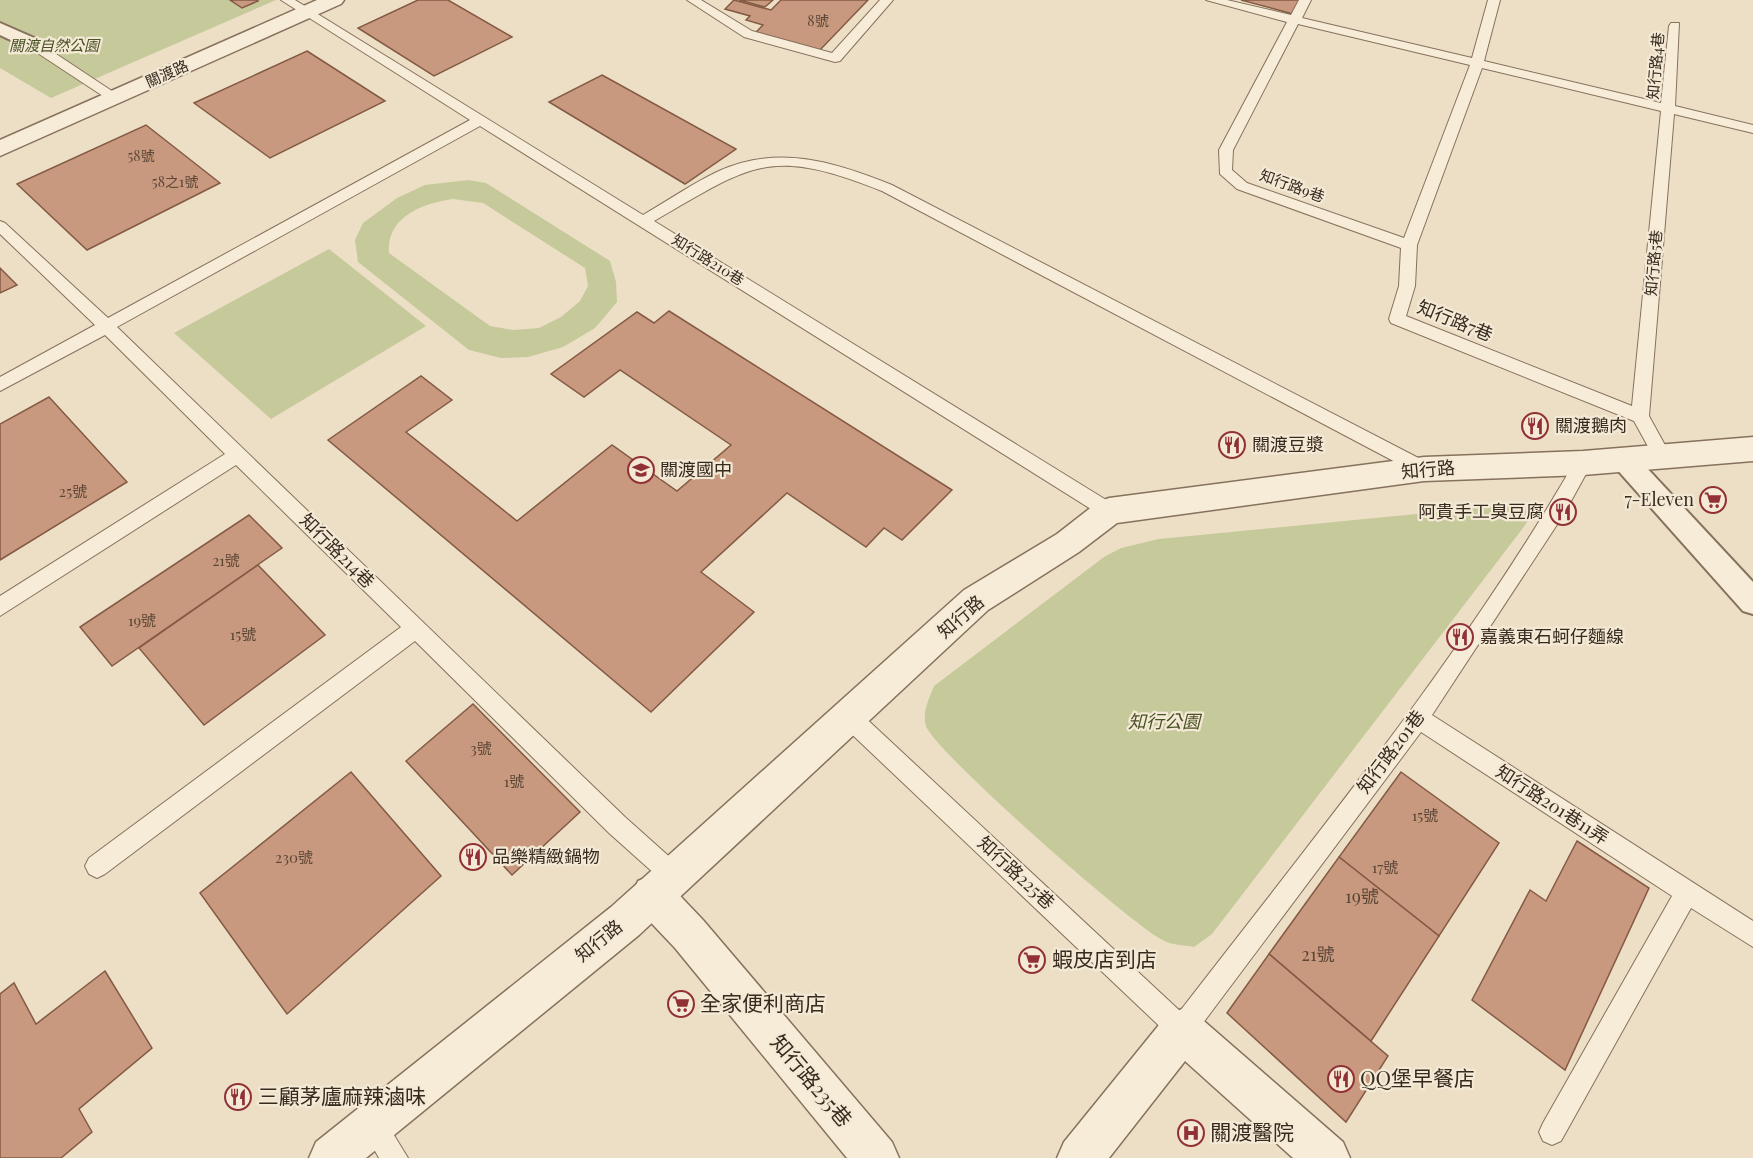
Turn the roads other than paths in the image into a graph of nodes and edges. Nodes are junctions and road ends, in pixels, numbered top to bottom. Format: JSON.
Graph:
{"nodes":[{"id":1,"x":287,"y":0,"type":"edge"},
{"id":2,"x":334,"y":0,"type":"edge"},
{"id":3,"x":693,"y":0,"type":"edge"},
{"id":4,"x":887,"y":0,"type":"edge"},
{"id":5,"x":1212,"y":0,"type":"edge"},
{"id":6,"x":1305,"y":0,"type":"edge"},
{"id":7,"x":1494,"y":0,"type":"edge"},
{"id":8,"x":1229,"y":2,"type":"edge"},
{"id":9,"x":306,"y":12,"type":"junction"},
{"id":10,"x":1296,"y":20,"type":"junction"},
{"id":11,"x":1676,"y":27,"type":"dead end"},
{"id":12,"x":0,"y":28,"type":"edge"},
{"id":13,"x":34,"y":45,"type":"joint"},
{"id":14,"x":1477,"y":63,"type":"junction"},
{"id":15,"x":114,"y":97,"type":"junction"},
{"id":16,"x":1668,"y":109,"type":"junction"},
{"id":17,"x":479,"y":121,"type":"junction"},
{"id":18,"x":1753,"y":129,"type":"edge"},
{"id":19,"x":0,"y":149,"type":"edge"},
{"id":20,"x":645,"y":220,"type":"junction"},
{"id":21,"x":0,"y":226,"type":"edge"},
{"id":22,"x":1409,"y":245,"type":"junction"},
{"id":23,"x":107,"y":327,"type":"junction"},
{"id":24,"x":0,"y":385,"type":"edge"},
{"id":25,"x":1640,"y":416,"type":"junction"},
{"id":26,"x":1753,"y":450,"type":"edge"},
{"id":27,"x":239,"y":454,"type":"junction"},
{"id":28,"x":1662,"y":456,"type":"junction"},
{"id":29,"x":1623,"y":459,"type":"junction"},
{"id":30,"x":1583,"y":463,"type":"junction"},
{"id":31,"x":1424,"y":469,"type":"junction"},
{"id":32,"x":1108,"y":511,"type":"junction"},
{"id":33,"x":1753,"y":602,"type":"edge"},
{"id":34,"x":0,"y":607,"type":"edge"},
{"id":35,"x":416,"y":628,"type":"junction"},
{"id":36,"x":850,"y":718,"type":"junction"},
{"id":37,"x":1418,"y":718,"type":"junction"},
{"id":38,"x":97,"y":866,"type":"dead end"},
{"id":39,"x":663,"y":886,"type":"junction"},
{"id":40,"x":1687,"y":892,"type":"junction"},
{"id":41,"x":1753,"y":935,"type":"edge"},
{"id":42,"x":1182,"y":1030,"type":"junction"},
{"id":43,"x":372,"y":1123,"type":"junction"},
{"id":44,"x":1552,"y":1132,"type":"dead end"},
{"id":45,"x":332,"y":1158,"type":"edge"},
{"id":46,"x":395,"y":1158,"type":"edge"},
{"id":47,"x":876,"y":1158,"type":"edge"},
{"id":48,"x":1080,"y":1158,"type":"edge"},
{"id":49,"x":1327,"y":1158,"type":"edge"}],
"edges":[{"from":1,"to":9,"type":"lane","name":"知行路210巷"},
{"from":2,"to":9,"type":"street","name":"關渡路"},
{"from":3,"to":4,"type":"lane"},
{"from":5,"to":8,"type":"lane"},
{"from":6,"to":10,"type":"lane","name":"知行路9巷"},
{"from":7,"to":14,"type":"lane","name":"知行路7巷"},
{"from":8,"to":10,"type":"lane"},
{"from":9,"to":15,"type":"street","name":"關渡路"},
{"from":9,"to":17,"type":"lane","name":"知行路210巷"},
{"from":10,"to":14,"type":"lane"},
{"from":10,"to":22,"type":"lane","name":"知行路9巷"},
{"from":11,"to":16,"type":"lane","name":"知行路4巷"},
{"from":12,"to":13,"type":"street"},
{"from":13,"to":15,"type":"lane"},
{"from":14,"to":16,"type":"lane"},
{"from":14,"to":22,"type":"lane","name":"知行路7巷"},
{"from":15,"to":19,"type":"street","name":"關渡路"},
{"from":16,"to":18,"type":"lane"},
{"from":16,"to":25,"type":"lane","name":"知行路5巷"},
{"from":17,"to":20,"type":"lane","name":"知行路210巷"},
{"from":17,"to":23,"type":"lane"},
{"from":20,"to":31,"type":"lane"},
{"from":20,"to":32,"type":"lane","name":"知行路210巷"},
{"from":21,"to":23,"type":"lane","name":"知行路214巷"},
{"from":22,"to":25,"type":"lane","name":"知行路7巷"},
{"from":23,"to":24,"type":"lane"},
{"from":23,"to":27,"type":"lane","name":"知行路214巷"},
{"from":25,"to":28,"type":"lane"},
{"from":26,"to":28,"type":"street","name":"知行路"},
{"from":27,"to":34,"type":"lane"},
{"from":27,"to":35,"type":"lane","name":"知行路214巷"},
{"from":28,"to":29,"type":"street","name":"知行路"},
{"from":29,"to":30,"type":"street","name":"知行路"},
{"from":29,"to":33,"type":"street"},
{"from":30,"to":31,"type":"street","name":"知行路"},
{"from":30,"to":37,"type":"lane","name":"知行路201巷"},
{"from":31,"to":32,"type":"street","name":"知行路"},
{"from":32,"to":36,"type":"street","name":"知行路"},
{"from":35,"to":38,"type":"lane"},
{"from":35,"to":39,"type":"lane","name":"知行路214巷"},
{"from":36,"to":39,"type":"street","name":"知行路"},
{"from":36,"to":42,"type":"lane","name":"知行路225巷"},
{"from":37,"to":40,"type":"lane","name":"知行路201巷11弄"},
{"from":37,"to":42,"type":"lane","name":"知行路201巷"},
{"from":39,"to":43,"type":"street","name":"知行路"},
{"from":39,"to":47,"type":"street","name":"知行路235巷"},
{"from":40,"to":41,"type":"lane","name":"知行路201巷11弄"},
{"from":40,"to":44,"type":"lane"},
{"from":42,"to":48,"type":"street"},
{"from":42,"to":49,"type":"street"},
{"from":43,"to":45,"type":"street","name":"知行路"},
{"from":43,"to":46,"type":"lane"}]}
